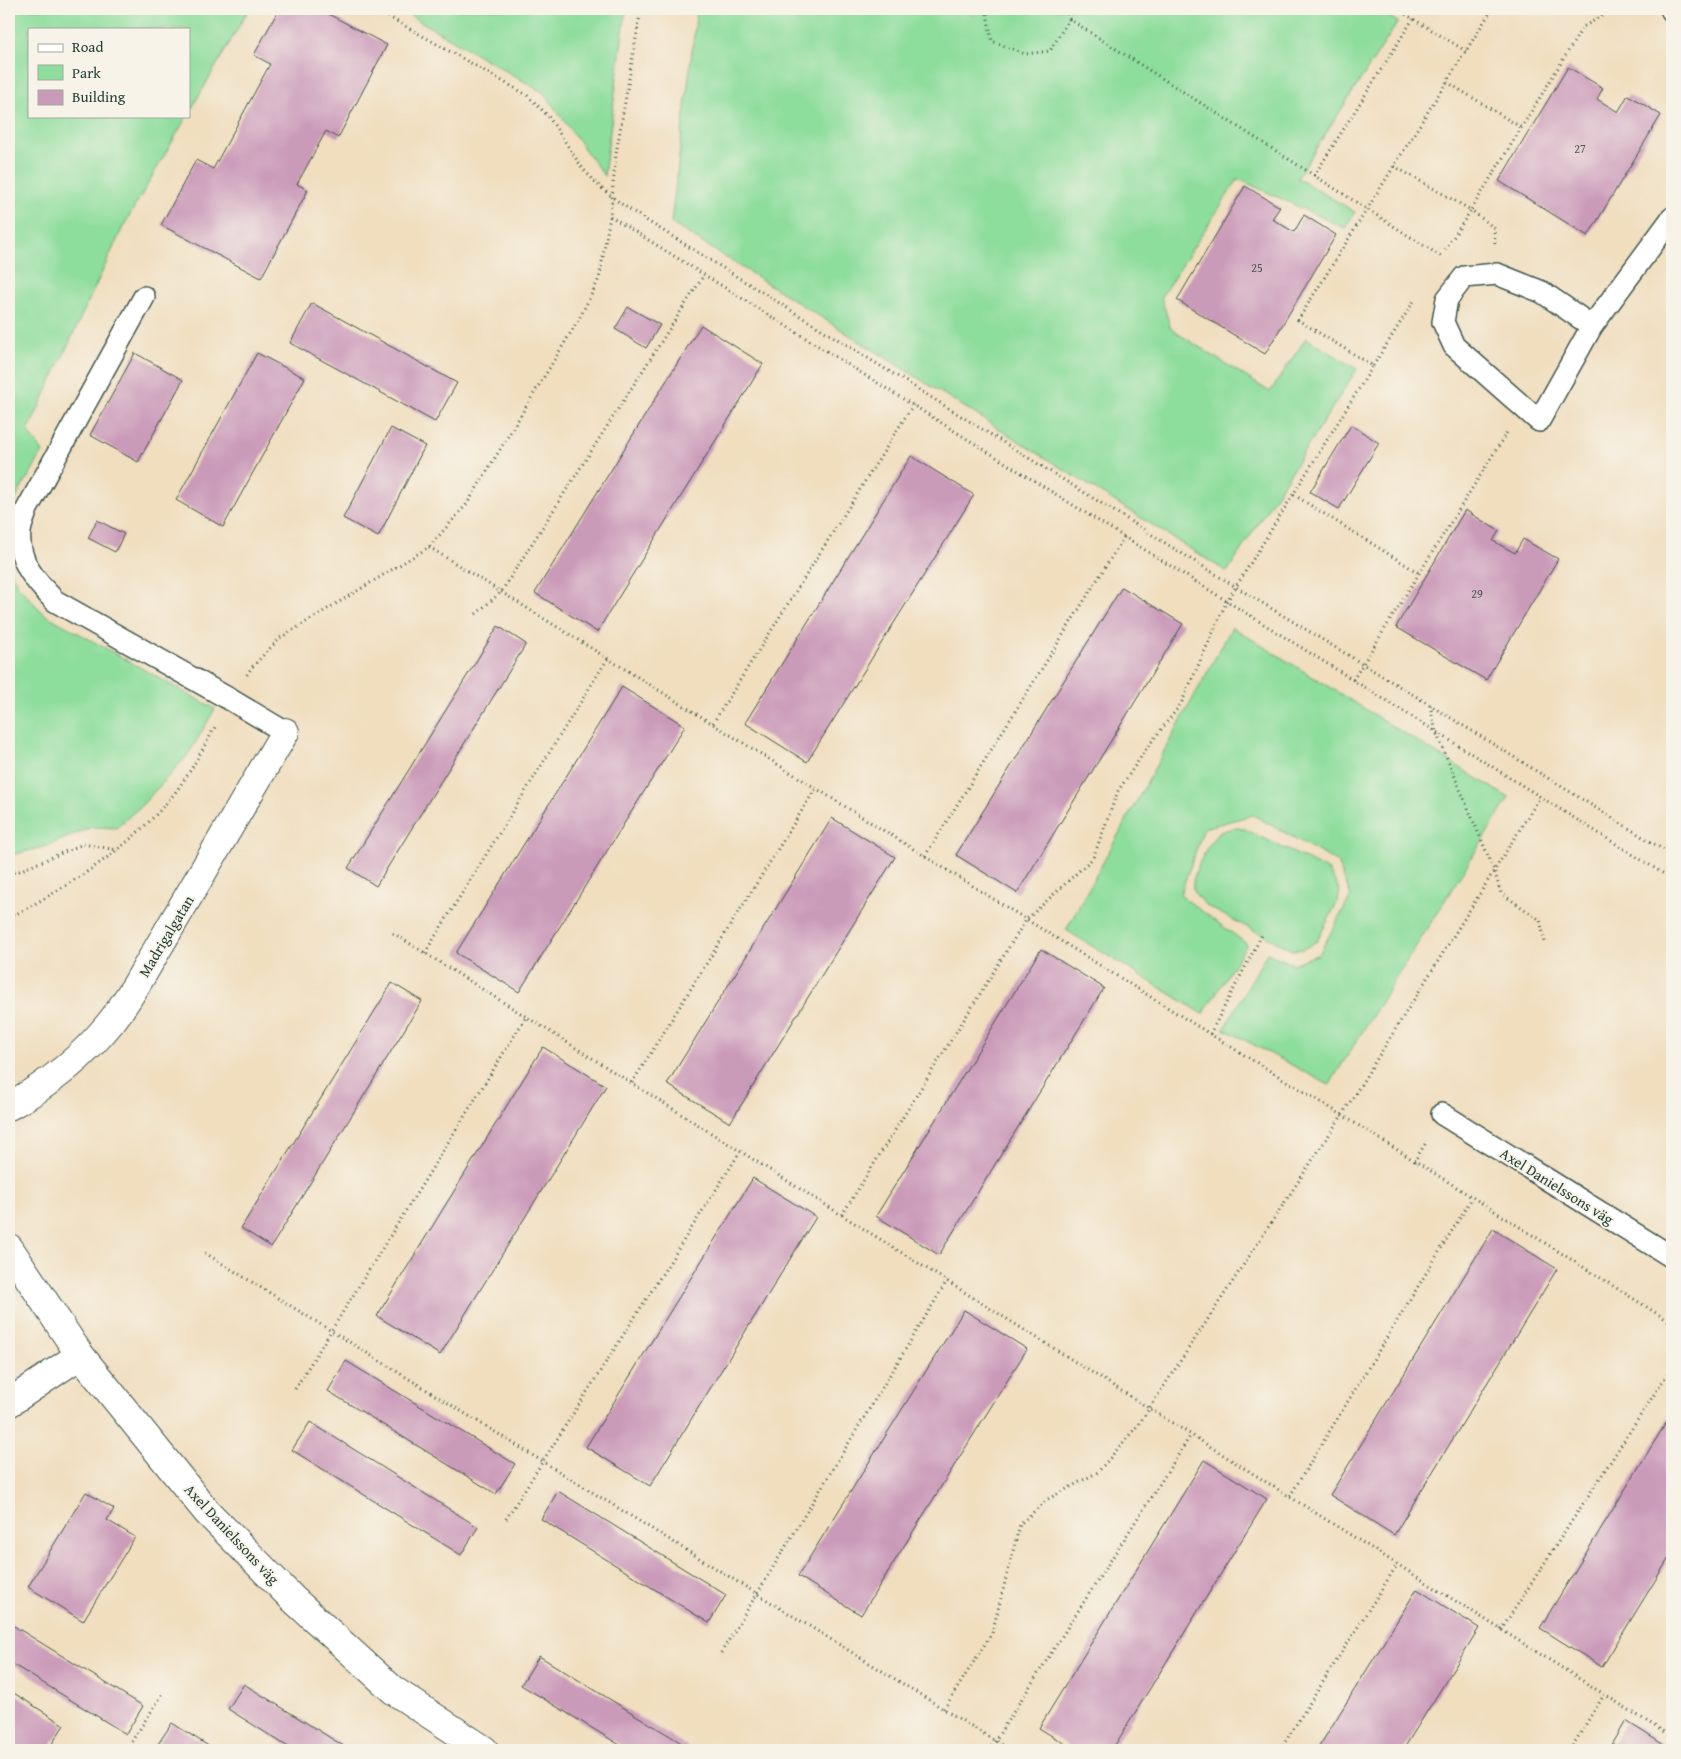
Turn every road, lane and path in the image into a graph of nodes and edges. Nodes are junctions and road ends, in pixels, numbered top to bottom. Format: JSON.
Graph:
{"nodes":[{"id":1,"x":375,"y":9,"type":"edge"},
{"id":2,"x":641,"y":9,"type":"edge"},
{"id":3,"x":986,"y":9,"type":"edge"},
{"id":4,"x":1066,"y":9,"type":"edge"},
{"id":5,"x":1397,"y":9,"type":"edge"},
{"id":6,"x":1492,"y":9,"type":"edge"},
{"id":7,"x":1614,"y":9,"type":"edge"},
{"id":8,"x":1070,"y":19,"type":"junction"},
{"id":9,"x":1413,"y":19,"type":"junction"},
{"id":10,"x":1466,"y":51,"type":"junction"},
{"id":11,"x":1447,"y":82,"type":"junction"},
{"id":12,"x":1522,"y":128,"type":"junction"},
{"id":13,"x":1394,"y":166,"type":"junction"},
{"id":14,"x":1314,"y":176,"type":"junction"},
{"id":15,"x":612,"y":196,"type":"junction"},
{"id":16,"x":1367,"y":209,"type":"junction"},
{"id":17,"x":1471,"y":210,"type":"junction"},
{"id":18,"x":610,"y":216,"type":"junction"},
{"id":19,"x":1672,"y":218,"type":"edge"},
{"id":20,"x":1442,"y":257,"type":"junction"},
{"id":21,"x":1436,"y":265,"type":"dead end"},
{"id":22,"x":1497,"y":274,"type":"junction"},
{"id":23,"x":704,"y":275,"type":"junction"},
{"id":24,"x":144,"y":297,"type":"dead end"},
{"id":25,"x":1415,"y":299,"type":"dead end"},
{"id":26,"x":1592,"y":326,"type":"junction"},
{"id":27,"x":1373,"y":366,"type":"junction"},
{"id":28,"x":913,"y":406,"type":"junction"},
{"id":29,"x":1523,"y":407,"type":"junction"},
{"id":30,"x":1294,"y":494,"type":"junction"},
{"id":31,"x":1124,"y":537,"type":"junction"},
{"id":32,"x":429,"y":547,"type":"junction"},
{"id":33,"x":1420,"y":573,"type":"junction"},
{"id":34,"x":1236,"y":587,"type":"junction"},
{"id":35,"x":501,"y":592,"type":"junction"},
{"id":36,"x":1227,"y":601,"type":"junction"},
{"id":37,"x":476,"y":614,"type":"dead end"},
{"id":38,"x":608,"y":658,"type":"junction"},
{"id":39,"x":1363,"y":664,"type":"junction"},
{"id":40,"x":1353,"y":680,"type":"junction"},
{"id":41,"x":231,"y":700,"type":"junction"},
{"id":42,"x":1430,"y":705,"type":"junction"},
{"id":43,"x":713,"y":723,"type":"junction"},
{"id":44,"x":285,"y":732,"type":"joint"},
{"id":45,"x":1436,"y":732,"type":"junction"},
{"id":46,"x":816,"y":788,"type":"junction"},
{"id":47,"x":1540,"y":797,"type":"junction"},
{"id":48,"x":119,"y":850,"type":"junction"},
{"id":49,"x":1672,"y":855,"type":"edge"},
{"id":50,"x":925,"y":856,"type":"junction"},
{"id":51,"x":1494,"y":870,"type":"junction"},
{"id":52,"x":9,"y":873,"type":"edge"},
{"id":53,"x":1672,"y":879,"type":"edge"},
{"id":54,"x":9,"y":918,"type":"edge"},
{"id":55,"x":1026,"y":920,"type":"junction"},
{"id":56,"x":393,"y":933,"type":"dead end"},
{"id":57,"x":1262,"y":935,"type":"dead end"},
{"id":58,"x":1545,"y":942,"type":"dead end"},
{"id":59,"x":425,"y":953,"type":"junction"},
{"id":60,"x":526,"y":1017,"type":"junction"},
{"id":61,"x":1210,"y":1034,"type":"junction"},
{"id":62,"x":632,"y":1083,"type":"junction"},
{"id":63,"x":9,"y":1106,"type":"edge"},
{"id":64,"x":1442,"y":1114,"type":"dead end"},
{"id":65,"x":1342,"y":1115,"type":"junction"},
{"id":66,"x":740,"y":1152,"type":"junction"},
{"id":67,"x":1472,"y":1198,"type":"junction"},
{"id":68,"x":842,"y":1215,"type":"junction"},
{"id":69,"x":9,"y":1248,"type":"edge"},
{"id":70,"x":204,"y":1253,"type":"dead end"},
{"id":71,"x":1672,"y":1257,"type":"edge"},
{"id":72,"x":947,"y":1281,"type":"junction"},
{"id":73,"x":1672,"y":1323,"type":"edge"},
{"id":74,"x":331,"y":1331,"type":"junction"},
{"id":75,"x":80,"y":1355,"type":"junction"},
{"id":76,"x":1672,"y":1367,"type":"edge"},
{"id":77,"x":295,"y":1389,"type":"dead end"},
{"id":78,"x":9,"y":1403,"type":"edge"},
{"id":79,"x":1149,"y":1408,"type":"junction"},
{"id":80,"x":1191,"y":1435,"type":"junction"},
{"id":81,"x":542,"y":1461,"type":"junction"},
{"id":82,"x":1290,"y":1497,"type":"junction"},
{"id":83,"x":506,"y":1519,"type":"dead end"},
{"id":84,"x":1397,"y":1565,"type":"junction"},
{"id":85,"x":757,"y":1594,"type":"junction"},
{"id":86,"x":1501,"y":1630,"type":"junction"},
{"id":87,"x":721,"y":1653,"type":"dead end"},
{"id":88,"x":164,"y":1692,"type":"dead end"},
{"id":89,"x":1604,"y":1694,"type":"junction"},
{"id":90,"x":944,"y":1709,"type":"junction"},
{"id":91,"x":1672,"y":1737,"type":"edge"},
{"id":92,"x":995,"y":1741,"type":"junction"},
{"id":93,"x":126,"y":1750,"type":"edge"},
{"id":94,"x":484,"y":1750,"type":"edge"},
{"id":95,"x":989,"y":1750,"type":"edge"},
{"id":96,"x":1010,"y":1750,"type":"edge"},
{"id":97,"x":1280,"y":1750,"type":"edge"},
{"id":98,"x":1570,"y":1750,"type":"edge"}],
"edges":[{"from":1,"to":15,"type":"path"},
{"from":2,"to":15,"type":"path"},
{"from":3,"to":8,"type":"path"},
{"from":4,"to":8,"type":"path"},
{"from":5,"to":9,"type":"path"},
{"from":6,"to":10,"type":"path"},
{"from":7,"to":12,"type":"path"},
{"from":8,"to":14,"type":"path"},
{"from":9,"to":10,"type":"path"},
{"from":9,"to":14,"type":"path"},
{"from":10,"to":11,"type":"path"},
{"from":11,"to":12,"type":"path"},
{"from":11,"to":13,"type":"path"},
{"from":12,"to":17,"type":"path"},
{"from":13,"to":16,"type":"path"},
{"from":13,"to":17,"type":"path"},
{"from":14,"to":16,"type":"path"},
{"from":15,"to":18,"type":"path"},
{"from":15,"to":34,"type":"path"},
{"from":16,"to":20,"type":"path"},
{"from":16,"to":27,"type":"path"},
{"from":17,"to":20,"type":"path"},
{"from":17,"to":22,"type":"path"},
{"from":18,"to":23,"type":"path"},
{"from":18,"to":32,"type":"path"},
{"from":19,"to":26,"type":"lane"},
{"from":20,"to":21,"type":"path"},
{"from":22,"to":26,"type":"lane"},
{"from":22,"to":29,"type":"lane"},
{"from":23,"to":28,"type":"path"},
{"from":23,"to":35,"type":"path"},
{"from":24,"to":41,"type":"lane"},
{"from":25,"to":27,"type":"path"},
{"from":26,"to":29,"type":"lane"},
{"from":27,"to":30,"type":"path"},
{"from":28,"to":31,"type":"path"},
{"from":28,"to":43,"type":"path"},
{"from":29,"to":33,"type":"path"},
{"from":30,"to":33,"type":"path"},
{"from":30,"to":34,"type":"path"},
{"from":31,"to":36,"type":"path"},
{"from":31,"to":50,"type":"path"},
{"from":32,"to":35,"type":"path"},
{"from":32,"to":41,"type":"path"},
{"from":33,"to":39,"type":"path"},
{"from":34,"to":36,"type":"path"},
{"from":34,"to":39,"type":"path"},
{"from":35,"to":37,"type":"path"},
{"from":35,"to":38,"type":"path"},
{"from":36,"to":40,"type":"path"},
{"from":36,"to":55,"type":"path"},
{"from":38,"to":43,"type":"path"},
{"from":38,"to":59,"type":"path"},
{"from":39,"to":40,"type":"path"},
{"from":39,"to":42,"type":"path"},
{"from":40,"to":45,"type":"path"},
{"from":41,"to":44,"type":"lane"},
{"from":41,"to":48,"type":"path"},
{"from":42,"to":45,"type":"path"},
{"from":42,"to":49,"type":"path"},
{"from":43,"to":46,"type":"path"},
{"from":44,"to":63,"type":"street","name":"Madrigalgatan"},
{"from":45,"to":47,"type":"path"},
{"from":45,"to":51,"type":"path"},
{"from":46,"to":50,"type":"path"},
{"from":46,"to":62,"type":"path"},
{"from":47,"to":51,"type":"path"},
{"from":47,"to":53,"type":"path"},
{"from":48,"to":52,"type":"path"},
{"from":48,"to":54,"type":"path"},
{"from":50,"to":55,"type":"path"},
{"from":51,"to":58,"type":"path"},
{"from":51,"to":65,"type":"path"},
{"from":55,"to":61,"type":"path"},
{"from":55,"to":68,"type":"path"},
{"from":56,"to":59,"type":"path"},
{"from":57,"to":61,"type":"path"},
{"from":59,"to":60,"type":"path"},
{"from":60,"to":62,"type":"path"},
{"from":60,"to":74,"type":"path"},
{"from":61,"to":65,"type":"path"},
{"from":62,"to":66,"type":"path"},
{"from":64,"to":71,"type":"lane","name":"Axel Danielssons väg"},
{"from":65,"to":67,"type":"path"},
{"from":65,"to":79,"type":"path"},
{"from":66,"to":68,"type":"path"},
{"from":66,"to":81,"type":"path"},
{"from":67,"to":73,"type":"path"},
{"from":67,"to":82,"type":"path"},
{"from":68,"to":72,"type":"path"},
{"from":69,"to":75,"type":"street","name":"Axel Danielssons väg"},
{"from":70,"to":74,"type":"path"},
{"from":72,"to":79,"type":"path"},
{"from":72,"to":85,"type":"path"},
{"from":74,"to":77,"type":"path"},
{"from":74,"to":81,"type":"path"},
{"from":75,"to":78,"type":"street"},
{"from":75,"to":94,"type":"street","name":"Axel Danielssons väg"},
{"from":76,"to":86,"type":"path"},
{"from":79,"to":80,"type":"path"},
{"from":79,"to":90,"type":"path"},
{"from":80,"to":82,"type":"path"},
{"from":80,"to":92,"type":"path"},
{"from":81,"to":83,"type":"path"},
{"from":81,"to":85,"type":"path"},
{"from":82,"to":84,"type":"path"},
{"from":84,"to":86,"type":"path"},
{"from":84,"to":97,"type":"path"},
{"from":85,"to":87,"type":"path"},
{"from":85,"to":90,"type":"path"},
{"from":86,"to":89,"type":"path"},
{"from":88,"to":93,"type":"path"},
{"from":89,"to":91,"type":"path"},
{"from":89,"to":98,"type":"path"},
{"from":90,"to":92,"type":"path"},
{"from":92,"to":95,"type":"path"},
{"from":92,"to":96,"type":"path"}]}
